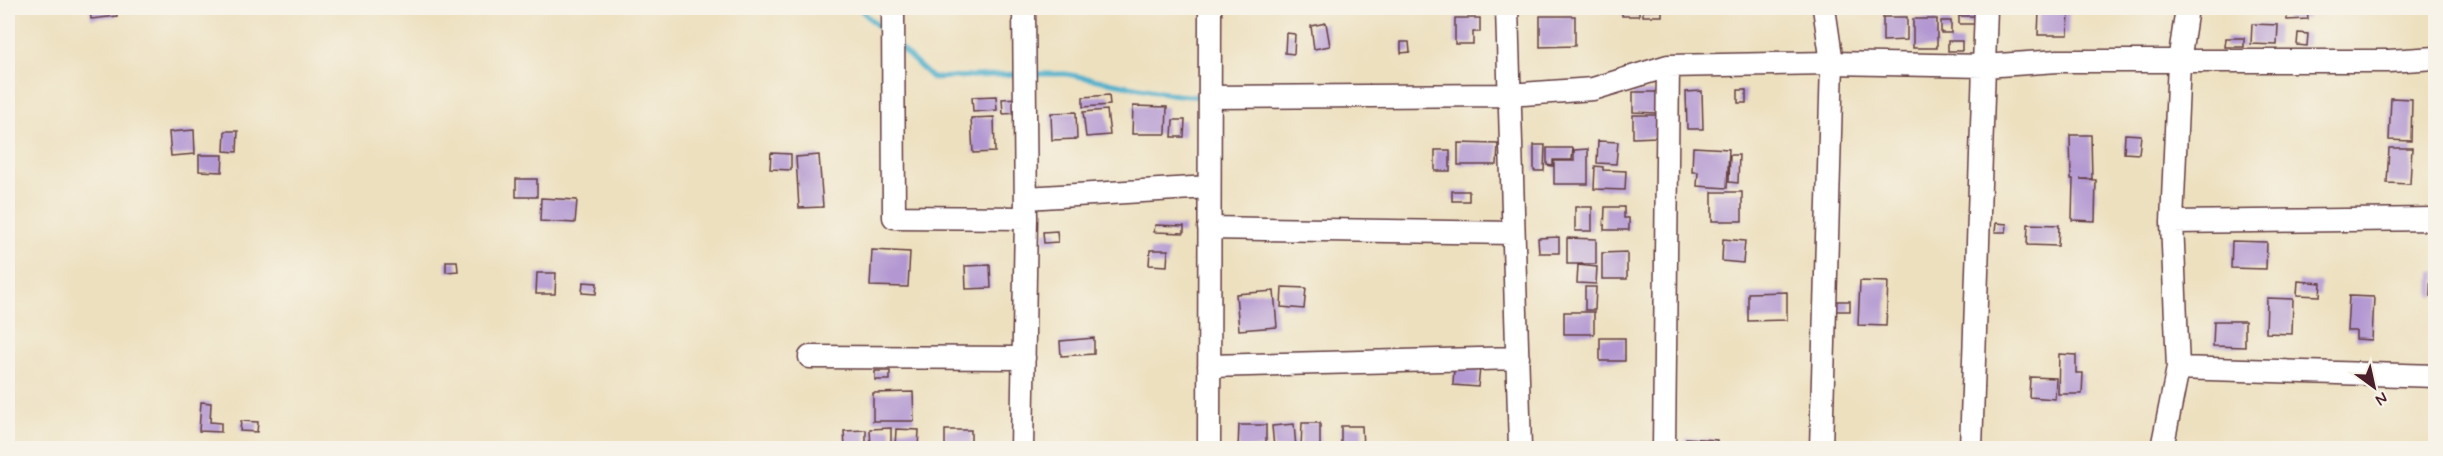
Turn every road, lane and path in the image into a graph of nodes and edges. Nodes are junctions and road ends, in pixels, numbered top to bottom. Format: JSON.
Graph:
{"nodes":[{"id":1,"x":893,"y":8,"type":"edge"},
{"id":2,"x":1024,"y":8,"type":"edge"},
{"id":3,"x":1210,"y":8,"type":"edge"},
{"id":4,"x":1507,"y":8,"type":"edge"},
{"id":5,"x":1824,"y":8,"type":"edge"},
{"id":6,"x":1986,"y":8,"type":"edge"},
{"id":7,"x":2187,"y":8,"type":"edge"},
{"id":8,"x":2436,"y":58,"type":"edge"},
{"id":9,"x":2179,"y":62,"type":"junction"},
{"id":10,"x":1832,"y":63,"type":"junction"},
{"id":11,"x":1668,"y":66,"type":"junction"},
{"id":12,"x":1984,"y":66,"type":"junction"},
{"id":13,"x":1508,"y":95,"type":"junction"},
{"id":14,"x":1210,"y":97,"type":"junction"},
{"id":15,"x":1209,"y":187,"type":"junction"},
{"id":16,"x":1026,"y":208,"type":"junction"},
{"id":17,"x":2436,"y":219,"type":"edge"},
{"id":18,"x":2172,"y":222,"type":"junction"},
{"id":19,"x":1209,"y":228,"type":"junction"},
{"id":20,"x":1513,"y":233,"type":"junction"},
{"id":21,"x":810,"y":357,"type":"dead end"},
{"id":22,"x":1024,"y":358,"type":"junction"},
{"id":23,"x":1518,"y":358,"type":"junction"},
{"id":24,"x":1209,"y":366,"type":"junction"},
{"id":25,"x":2178,"y":369,"type":"junction"},
{"id":26,"x":2436,"y":376,"type":"edge"},
{"id":27,"x":1022,"y":448,"type":"edge"},
{"id":28,"x":1209,"y":448,"type":"edge"},
{"id":29,"x":1520,"y":448,"type":"edge"},
{"id":30,"x":1664,"y":448,"type":"edge"},
{"id":31,"x":1821,"y":448,"type":"edge"},
{"id":32,"x":1971,"y":448,"type":"edge"},
{"id":33,"x":2162,"y":448,"type":"edge"}],
"edges":[{"from":1,"to":16,"type":"street"},
{"from":2,"to":16,"type":"street"},
{"from":3,"to":14,"type":"street"},
{"from":4,"to":13,"type":"street"},
{"from":5,"to":10,"type":"street"},
{"from":6,"to":12,"type":"street"},
{"from":7,"to":9,"type":"street"},
{"from":8,"to":9,"type":"street"},
{"from":9,"to":12,"type":"street"},
{"from":9,"to":18,"type":"street"},
{"from":10,"to":11,"type":"street"},
{"from":10,"to":12,"type":"street"},
{"from":10,"to":31,"type":"street"},
{"from":11,"to":13,"type":"street"},
{"from":11,"to":30,"type":"street"},
{"from":12,"to":32,"type":"street"},
{"from":13,"to":14,"type":"street"},
{"from":13,"to":20,"type":"street"},
{"from":14,"to":15,"type":"street"},
{"from":15,"to":16,"type":"street"},
{"from":15,"to":19,"type":"street"},
{"from":16,"to":22,"type":"street"},
{"from":17,"to":18,"type":"street"},
{"from":18,"to":25,"type":"street"},
{"from":19,"to":20,"type":"street"},
{"from":19,"to":24,"type":"street"},
{"from":20,"to":23,"type":"street"},
{"from":21,"to":22,"type":"street"},
{"from":22,"to":27,"type":"street"},
{"from":23,"to":24,"type":"street"},
{"from":23,"to":29,"type":"street"},
{"from":24,"to":28,"type":"street"},
{"from":25,"to":26,"type":"street"},
{"from":25,"to":33,"type":"street"}]}
